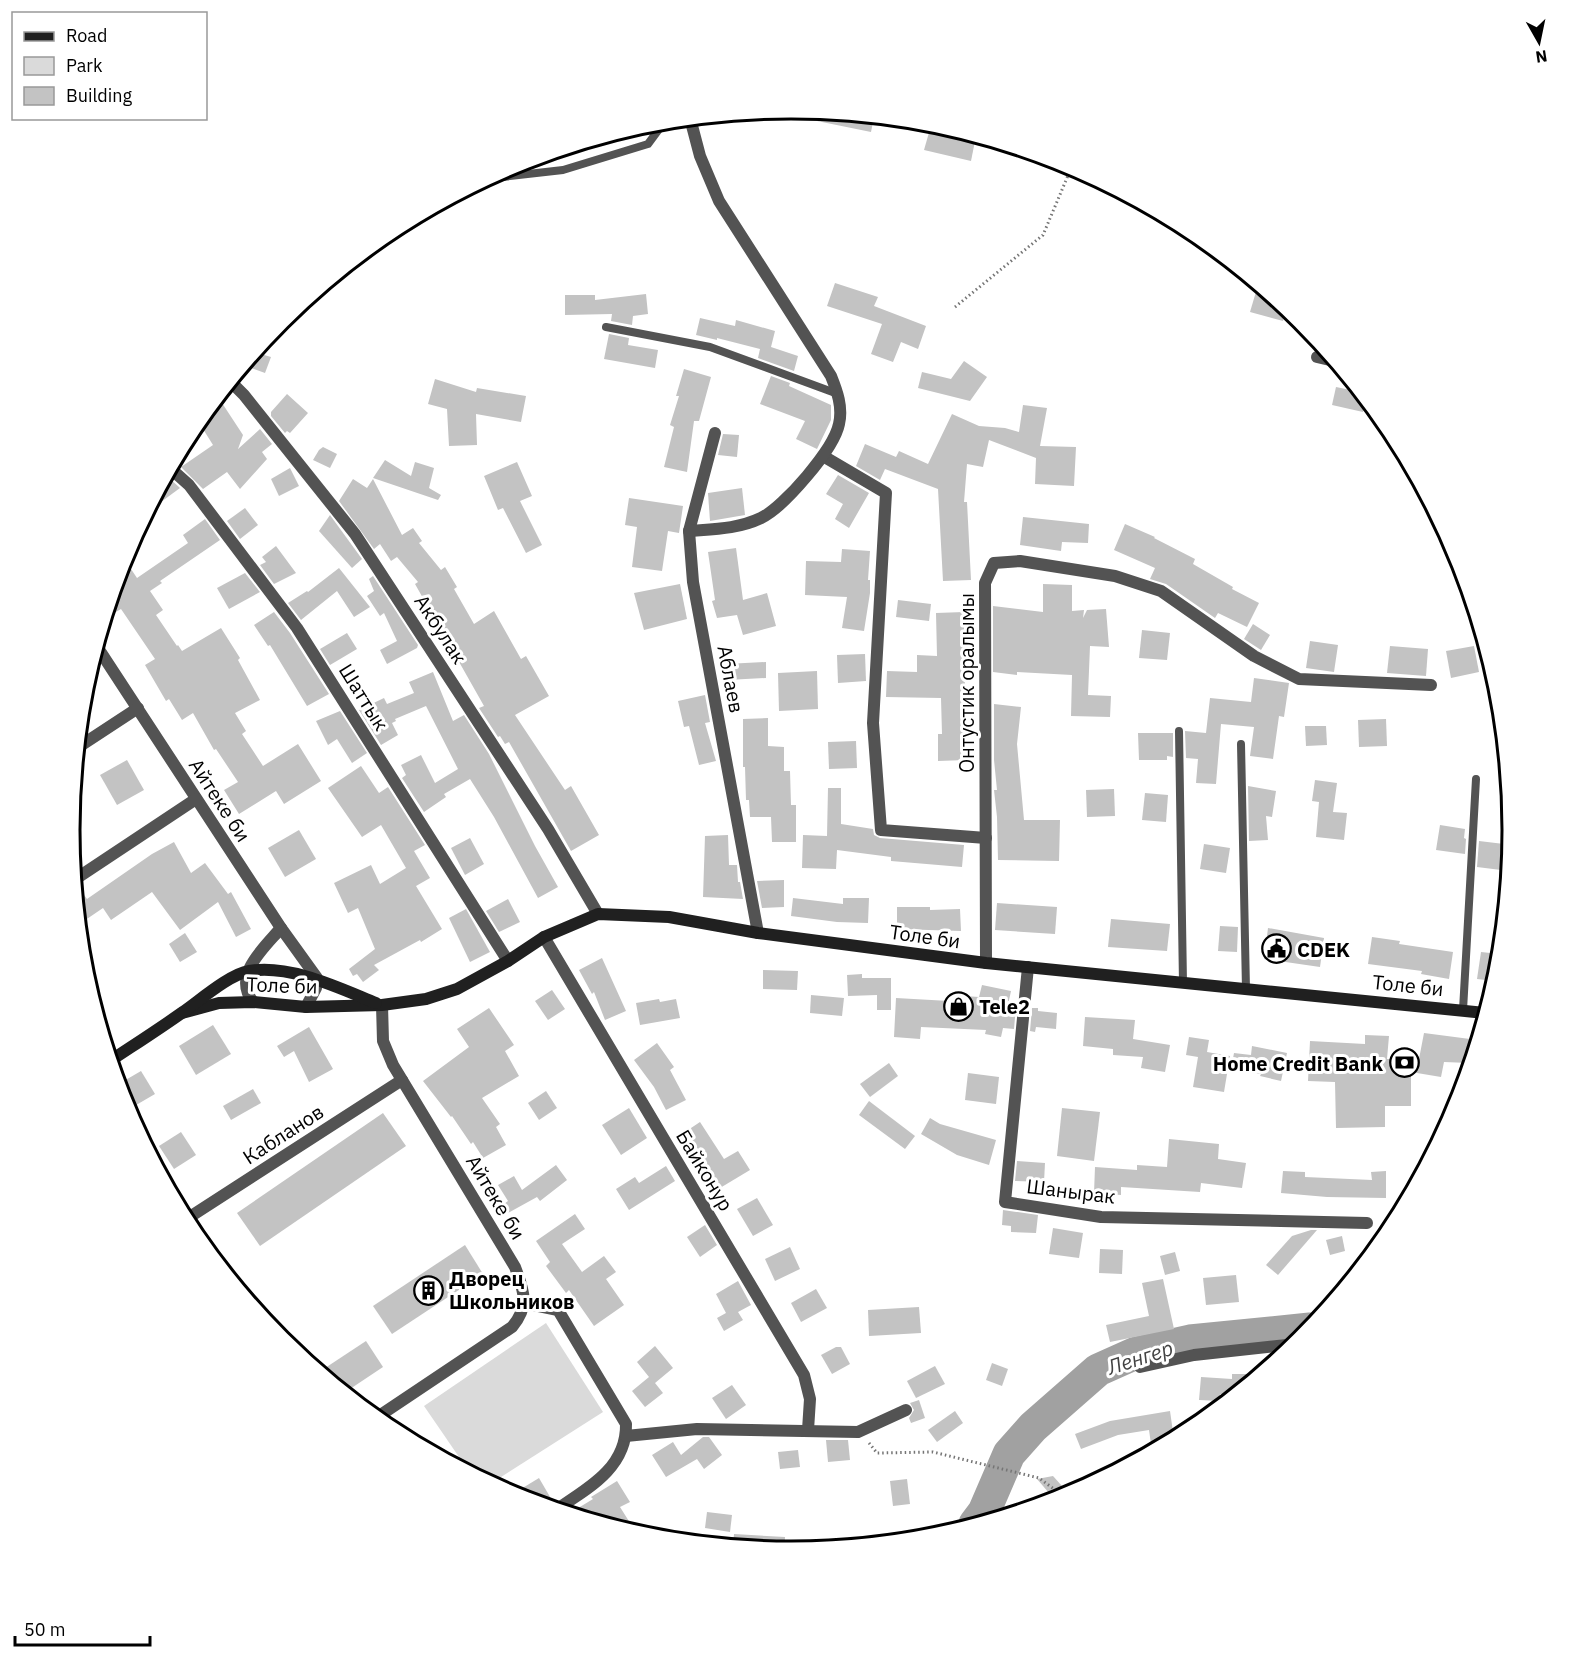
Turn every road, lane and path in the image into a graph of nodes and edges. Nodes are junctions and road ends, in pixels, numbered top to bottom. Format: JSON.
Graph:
{"nodes":[{"id":1,"x":692,"y":126,"type":"edge"},
{"id":2,"x":657,"y":132,"type":"edge"},
{"id":3,"x":1068,"y":175,"type":"edge"},
{"id":4,"x":511,"y":176,"type":"edge"},
{"id":5,"x":956,"y":307,"type":"dead end"},
{"id":6,"x":606,"y":327,"type":"dead end"},
{"id":7,"x":1317,"y":357,"type":"dead end"},
{"id":8,"x":1322,"y":358,"type":"edge"},
{"id":9,"x":235,"y":386,"type":"edge"},
{"id":10,"x":838,"y":394,"type":"junction"},
{"id":11,"x":715,"y":433,"type":"dead end"},
{"id":12,"x":823,"y":456,"type":"junction"},
{"id":13,"x":176,"y":473,"type":"edge"},
{"id":14,"x":689,"y":531,"type":"junction"},
{"id":15,"x":102,"y":654,"type":"edge"},
{"id":16,"x":1431,"y":685,"type":"dead end"},
{"id":17,"x":138,"y":708,"type":"junction"},
{"id":18,"x":1179,"y":731,"type":"dead end"},
{"id":19,"x":85,"y":742,"type":"edge"},
{"id":20,"x":1240,"y":744,"type":"dead end"},
{"id":21,"x":1476,"y":779,"type":"dead end"},
{"id":22,"x":196,"y":799,"type":"junction"},
{"id":23,"x":986,"y":838,"type":"junction"},
{"id":24,"x":81,"y":875,"type":"edge"},
{"id":25,"x":598,"y":914,"type":"junction"},
{"id":26,"x":281,"y":928,"type":"junction"},
{"id":27,"x":758,"y":933,"type":"junction"},
{"id":28,"x":544,"y":937,"type":"junction"},
{"id":29,"x":508,"y":961,"type":"junction"},
{"id":30,"x":986,"y":963,"type":"junction"},
{"id":31,"x":1028,"y":967,"type":"junction"},
{"id":32,"x":247,"y":971,"type":"junction"},
{"id":33,"x":317,"y":978,"type":"junction"},
{"id":34,"x":1184,"y":983,"type":"junction"},
{"id":35,"x":1246,"y":989,"type":"junction"},
{"id":36,"x":253,"y":1002,"type":"junction"},
{"id":37,"x":382,"y":1005,"type":"junction"},
{"id":38,"x":306,"y":1007,"type":"junction"},
{"id":39,"x":1463,"y":1010,"type":"junction"},
{"id":40,"x":1478,"y":1011,"type":"edge"},
{"id":41,"x":182,"y":1012,"type":"junction"},
{"id":42,"x":116,"y":1057,"type":"edge"},
{"id":43,"x":402,"y":1080,"type":"junction"},
{"id":44,"x":193,"y":1215,"type":"edge"},
{"id":45,"x":1367,"y":1223,"type":"dead end"},
{"id":46,"x":524,"y":1303,"type":"junction"},
{"id":47,"x":1279,"y":1346,"type":"edge"},
{"id":48,"x":1140,"y":1367,"type":"dead end"},
{"id":49,"x":906,"y":1410,"type":"dead end"},
{"id":50,"x":384,"y":1413,"type":"edge"},
{"id":51,"x":808,"y":1430,"type":"junction"},
{"id":52,"x":858,"y":1432,"type":"junction"},
{"id":53,"x":626,"y":1436,"type":"junction"},
{"id":54,"x":1055,"y":1490,"type":"edge"},
{"id":55,"x":565,"y":1504,"type":"edge"}],
"edges":[{"from":1,"to":10,"type":"street"},
{"from":2,"to":4,"type":"lane"},
{"from":3,"to":5,"type":"path"},
{"from":6,"to":10,"type":"lane"},
{"from":7,"to":8,"type":"street"},
{"from":9,"to":25,"type":"street","name":"Акбулак"},
{"from":10,"to":12,"type":"street"},
{"from":11,"to":14,"type":"street","name":"Аблаев"},
{"from":12,"to":14,"type":"street"},
{"from":12,"to":23,"type":"street"},
{"from":13,"to":29,"type":"street","name":"Шаттык"},
{"from":14,"to":27,"type":"street","name":"Аблаев"},
{"from":15,"to":17,"type":"street","name":"Айтеке би"},
{"from":16,"to":23,"type":"street","name":"Онтустик оралымы"},
{"from":17,"to":19,"type":"street"},
{"from":17,"to":22,"type":"street","name":"Айтеке би"},
{"from":18,"to":34,"type":"lane"},
{"from":20,"to":35,"type":"lane"},
{"from":21,"to":39,"type":"lane"},
{"from":22,"to":24,"type":"street"},
{"from":22,"to":26,"type":"street","name":"Айтеке би"},
{"from":23,"to":30,"type":"street","name":"Онтустик оралымы"},
{"from":25,"to":27,"type":"main road","name":"Толе би"},
{"from":25,"to":28,"type":"main road","name":"Толе би"},
{"from":26,"to":32,"type":"street"},
{"from":26,"to":33,"type":"street","name":"Айтеке би"},
{"from":27,"to":30,"type":"main road","name":"Толе би"},
{"from":28,"to":29,"type":"main road","name":"Толе би"},
{"from":28,"to":51,"type":"street","name":"Байконур"},
{"from":29,"to":37,"type":"main road","name":"Толе би"},
{"from":30,"to":31,"type":"main road","name":"Толе би"},
{"from":31,"to":34,"type":"main road","name":"Толе би"},
{"from":31,"to":45,"type":"street","name":"Шанырак"},
{"from":32,"to":33,"type":"main road","name":"Толе би"},
{"from":32,"to":36,"type":"street"},
{"from":32,"to":41,"type":"main road","name":"Толе би"},
{"from":33,"to":37,"type":"main road","name":"Толе би"},
{"from":33,"to":38,"type":"street"},
{"from":34,"to":35,"type":"main road","name":"Толе би"},
{"from":35,"to":39,"type":"main road","name":"Толе би"},
{"from":36,"to":38,"type":"main road","name":"Толе би"},
{"from":36,"to":41,"type":"main road","name":"Толе би"},
{"from":37,"to":38,"type":"main road","name":"Толе би"},
{"from":37,"to":43,"type":"street","name":"Айтеке би"},
{"from":39,"to":40,"type":"main road","name":"Толе би"},
{"from":41,"to":42,"type":"main road","name":"Толе би"},
{"from":43,"to":44,"type":"street","name":"Кабланов"},
{"from":43,"to":46,"type":"street","name":"Айтеке би"},
{"from":46,"to":50,"type":"street"},
{"from":46,"to":53,"type":"street"},
{"from":47,"to":48,"type":"street"},
{"from":49,"to":52,"type":"street"},
{"from":51,"to":52,"type":"street"},
{"from":51,"to":53,"type":"street"},
{"from":52,"to":54,"type":"path"},
{"from":53,"to":55,"type":"street"}]}
